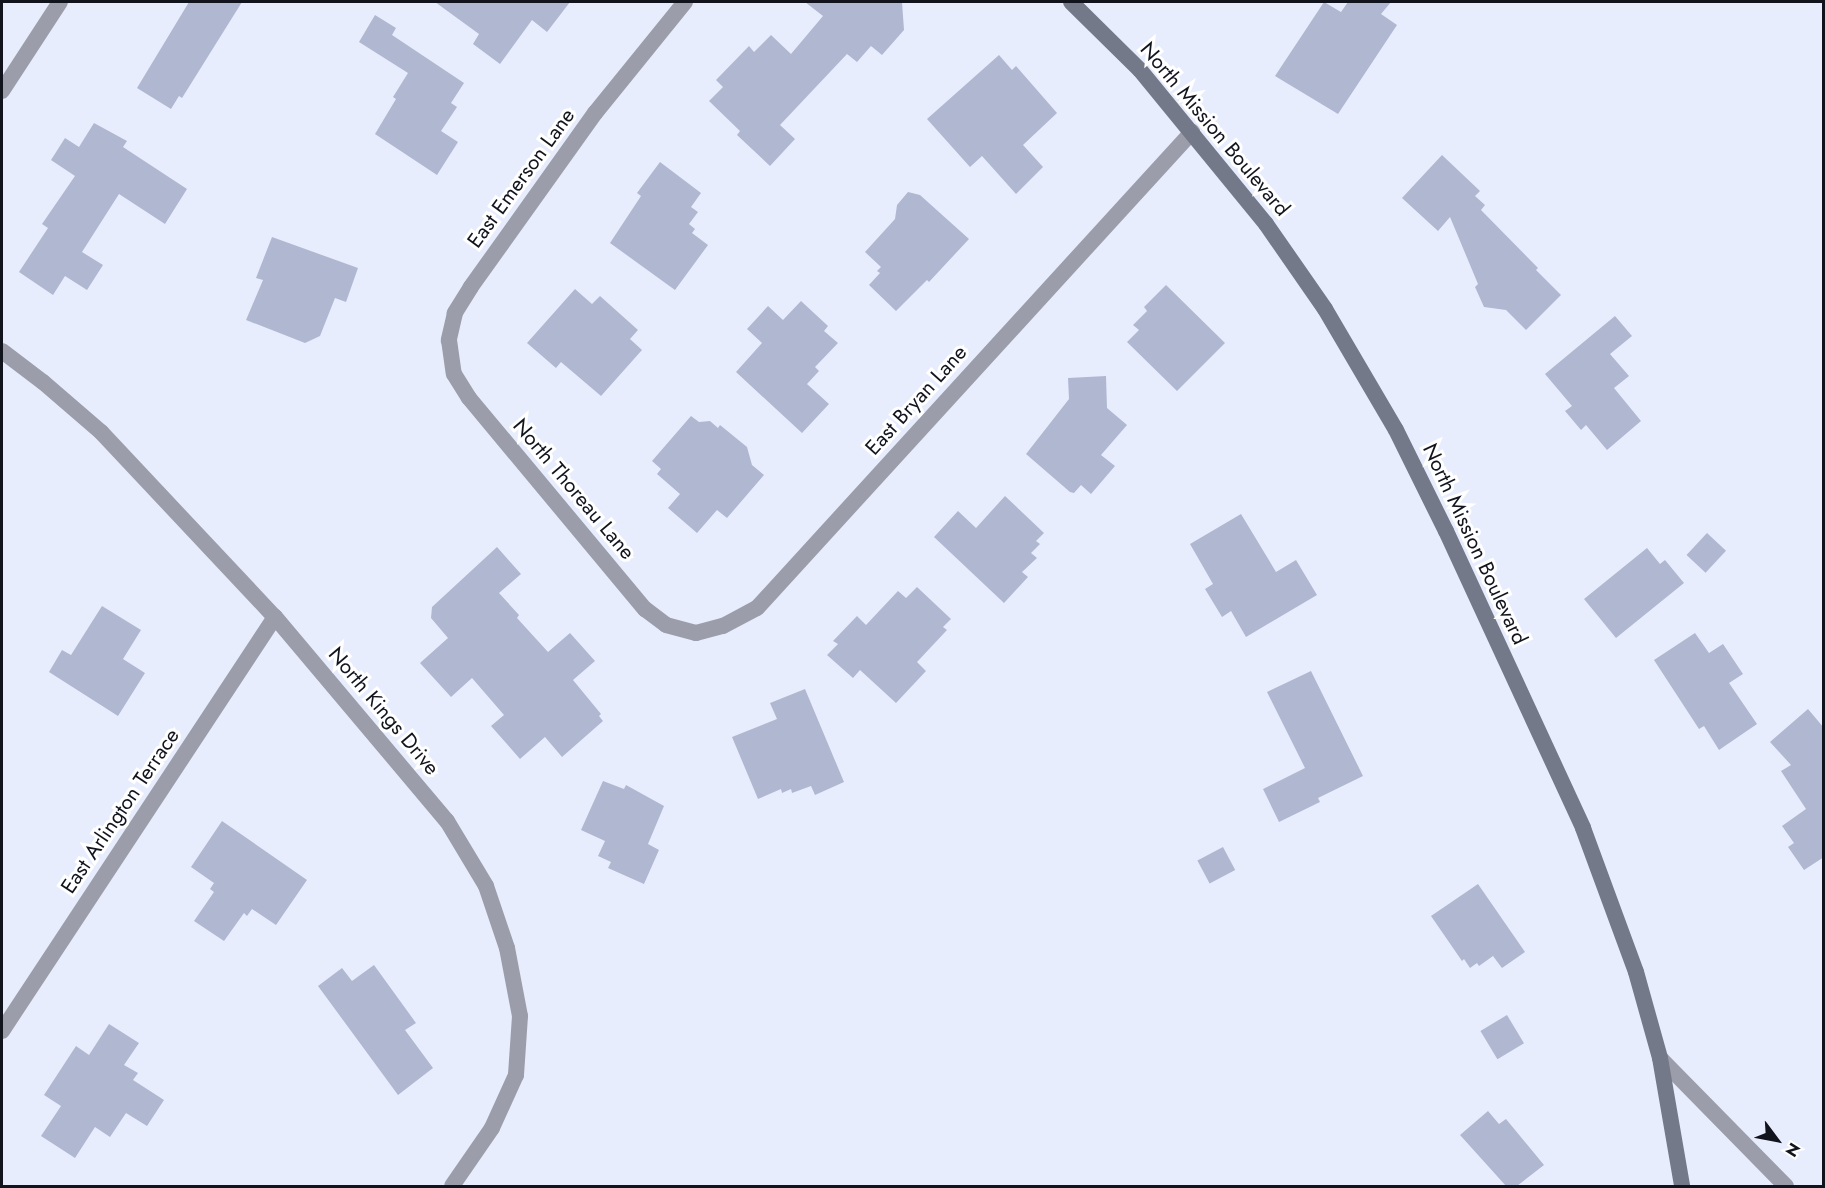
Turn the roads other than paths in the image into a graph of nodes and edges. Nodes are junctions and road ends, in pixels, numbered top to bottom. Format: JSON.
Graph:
{"nodes":[{"id":1,"x":60,"y":2,"type":"edge"},
{"id":2,"x":685,"y":2,"type":"edge"},
{"id":3,"x":1071,"y":2,"type":"edge"},
{"id":4,"x":2,"y":91,"type":"edge"},
{"id":5,"x":1192,"y":132,"type":"junction"},
{"id":6,"x":2,"y":351,"type":"edge"},
{"id":7,"x":469,"y":398,"type":"joint"},
{"id":8,"x":645,"y":609,"type":"joint"},
{"id":9,"x":275,"y":617,"type":"junction"},
{"id":10,"x":2,"y":1031,"type":"edge"},
{"id":11,"x":1660,"y":1058,"type":"junction"},
{"id":12,"x":452,"y":1186,"type":"edge"},
{"id":13,"x":1682,"y":1186,"type":"edge"},
{"id":14,"x":1786,"y":1186,"type":"edge"}],
"edges":[{"from":1,"to":4,"type":"street"},
{"from":2,"to":7,"type":"street","name":"East Emerson Lane"},
{"from":3,"to":5,"type":"main road","name":"North Mission Boulevard"},
{"from":5,"to":8,"type":"street","name":"East Bryan Lane"},
{"from":5,"to":11,"type":"main road","name":"North Mission Boulevard"},
{"from":6,"to":9,"type":"street","name":"North Kings Drive"},
{"from":7,"to":8,"type":"street","name":"North Thoreau Lane"},
{"from":9,"to":10,"type":"street","name":"East Arlington Terrace"},
{"from":9,"to":12,"type":"street","name":"North Kings Drive"},
{"from":11,"to":13,"type":"main road","name":"North Mission Boulevard"},
{"from":11,"to":14,"type":"street"}]}
